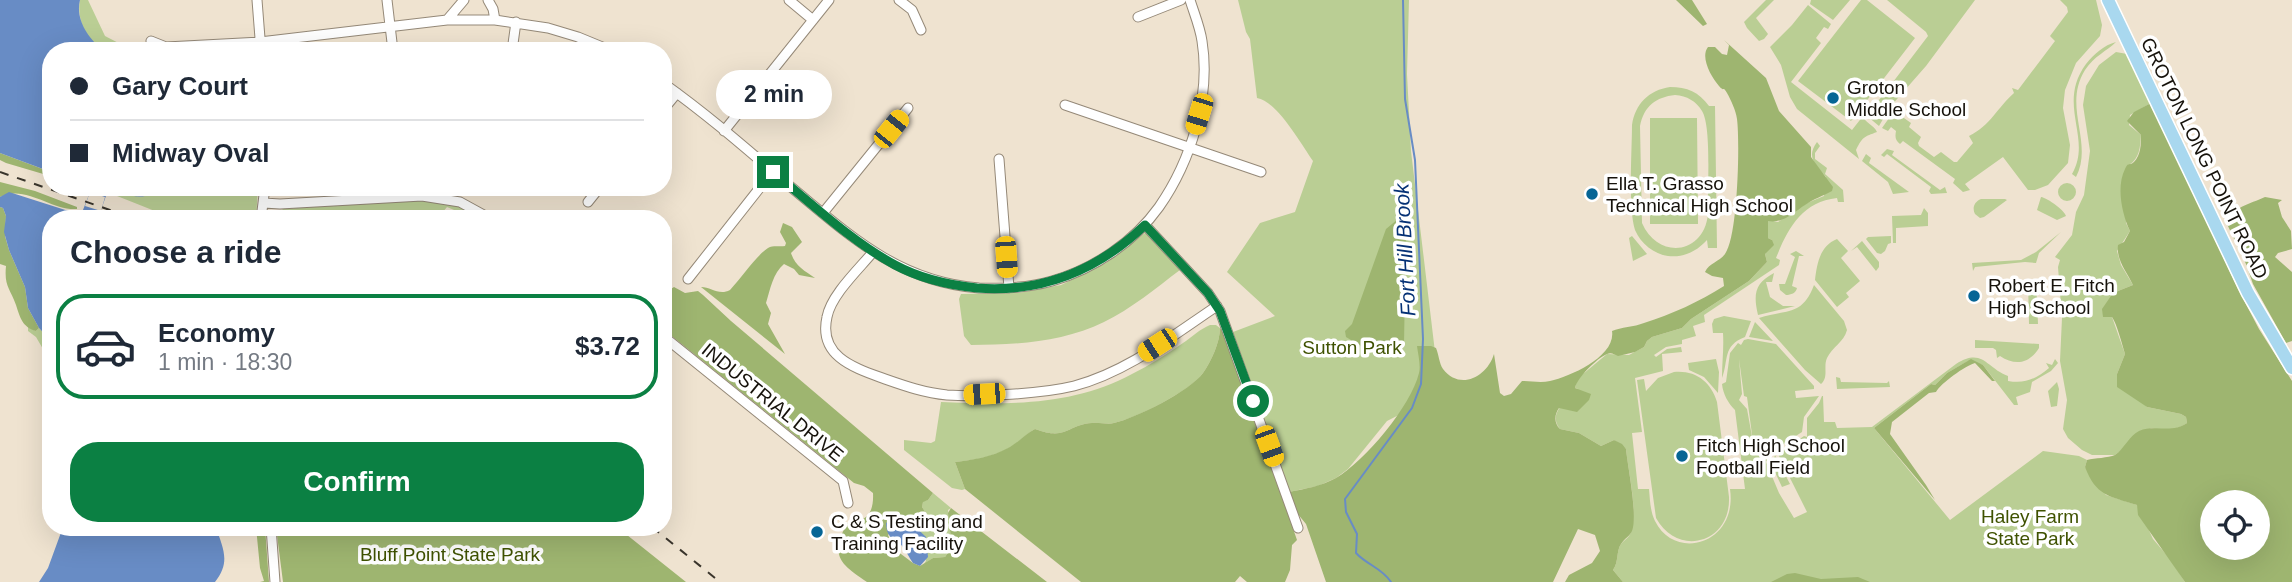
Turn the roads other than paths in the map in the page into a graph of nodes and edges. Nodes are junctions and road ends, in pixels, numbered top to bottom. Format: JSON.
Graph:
{"nodes":[{"id":1,"x":257,"y":0,"type":"edge"},
{"id":2,"x":387,"y":0,"type":"edge"},
{"id":3,"x":464,"y":0,"type":"edge"},
{"id":4,"x":488,"y":0,"type":"edge"},
{"id":5,"x":789,"y":0,"type":"edge"},
{"id":6,"x":829,"y":0,"type":"edge"},
{"id":7,"x":899,"y":0,"type":"edge"},
{"id":8,"x":1181,"y":0,"type":"edge"},
{"id":9,"x":1190,"y":0,"type":"edge"},
{"id":10,"x":2108,"y":0,"type":"edge"},
{"id":11,"x":1138,"y":17,"type":"dead end"},
{"id":12,"x":447,"y":20,"type":"junction"},
{"id":13,"x":495,"y":20,"type":"junction"},
{"id":14,"x":813,"y":20,"type":"junction"},
{"id":15,"x":516,"y":22,"type":"junction"},
{"id":16,"x":390,"y":28,"type":"junction"},
{"id":17,"x":921,"y":30,"type":"dead end"},
{"id":18,"x":260,"y":42,"type":"edge"},
{"id":19,"x":289,"y":42,"type":"edge"},
{"id":20,"x":392,"y":42,"type":"edge"},
{"id":21,"x":513,"y":42,"type":"edge"},
{"id":22,"x":587,"y":42,"type":"edge"},
{"id":23,"x":672,"y":89,"type":"edge"},
{"id":24,"x":677,"y":93,"type":"junction"},
{"id":25,"x":672,"y":99,"type":"edge"},
{"id":26,"x":1065,"y":105,"type":"dead end"},
{"id":27,"x":908,"y":108,"type":"dead end"},
{"id":28,"x":724,"y":131,"type":"junction"},
{"id":29,"x":1190,"y":146,"type":"junction"},
{"id":30,"x":999,"y":159,"type":"dead end"},
{"id":31,"x":773,"y":172,"type":"junction"},
{"id":32,"x":1261,"y":172,"type":"dead end"},
{"id":33,"x":264,"y":196,"type":"edge"},
{"id":34,"x":422,"y":196,"type":"edge"},
{"id":35,"x":422,"y":196,"type":"edge"},
{"id":36,"x":593,"y":196,"type":"edge"},
{"id":37,"x":588,"y":202,"type":"dead end"},
{"id":38,"x":264,"y":203,"type":"junction"},
{"id":39,"x":263,"y":210,"type":"edge"},
{"id":40,"x":475,"y":210,"type":"edge"},
{"id":41,"x":823,"y":213,"type":"junction"},
{"id":42,"x":1145,"y":225,"type":"junction"},
{"id":43,"x":873,"y":252,"type":"junction"},
{"id":44,"x":688,"y":279,"type":"dead end"},
{"id":45,"x":1009,"y":288,"type":"junction"},
{"id":46,"x":1217,"y":306,"type":"junction"},
{"id":47,"x":672,"y":343,"type":"edge"},
{"id":48,"x":2292,"y":368,"type":"edge"},
{"id":49,"x":848,"y":503,"type":"dead end"},
{"id":50,"x":1298,"y":528,"type":"dead end"},
{"id":51,"x":272,"y":536,"type":"edge"},
{"id":52,"x":275,"y":582,"type":"edge"}],
"edges":[{"from":1,"to":18,"type":"street"},
{"from":2,"to":16,"type":"street"},
{"from":3,"to":12,"type":"street"},
{"from":4,"to":13,"type":"street"},
{"from":5,"to":14,"type":"street"},
{"from":6,"to":14,"type":"street"},
{"from":7,"to":17,"type":"street"},
{"from":8,"to":11,"type":"street"},
{"from":9,"to":29,"type":"street"},
{"from":10,"to":48,"type":"main road","name":"GROTON LONG POINT ROAD"},
{"from":12,"to":13,"type":"street"},
{"from":12,"to":16,"type":"street"},
{"from":13,"to":15,"type":"street"},
{"from":14,"to":28,"type":"street"},
{"from":15,"to":21,"type":"street"},
{"from":15,"to":22,"type":"street"},
{"from":16,"to":19,"type":"street"},
{"from":16,"to":20,"type":"street"},
{"from":23,"to":24,"type":"street"},
{"from":24,"to":25,"type":"street"},
{"from":24,"to":28,"type":"street"},
{"from":26,"to":29,"type":"street"},
{"from":27,"to":41,"type":"street"},
{"from":28,"to":31,"type":"street"},
{"from":29,"to":32,"type":"street"},
{"from":29,"to":42,"type":"street"},
{"from":30,"to":45,"type":"street"},
{"from":31,"to":41,"type":"street"},
{"from":31,"to":44,"type":"street"},
{"from":33,"to":38,"type":"street"},
{"from":34,"to":38,"type":"street"},
{"from":35,"to":40,"type":"street"},
{"from":36,"to":37,"type":"street"},
{"from":38,"to":39,"type":"street"},
{"from":41,"to":43,"type":"street"},
{"from":42,"to":45,"type":"street"},
{"from":42,"to":46,"type":"street"},
{"from":43,"to":45,"type":"street"},
{"from":43,"to":46,"type":"street"},
{"from":46,"to":50,"type":"street"},
{"from":47,"to":49,"type":"street","name":"INDUSTRIAL DRIVE"},
{"from":51,"to":52,"type":"street"}]}
